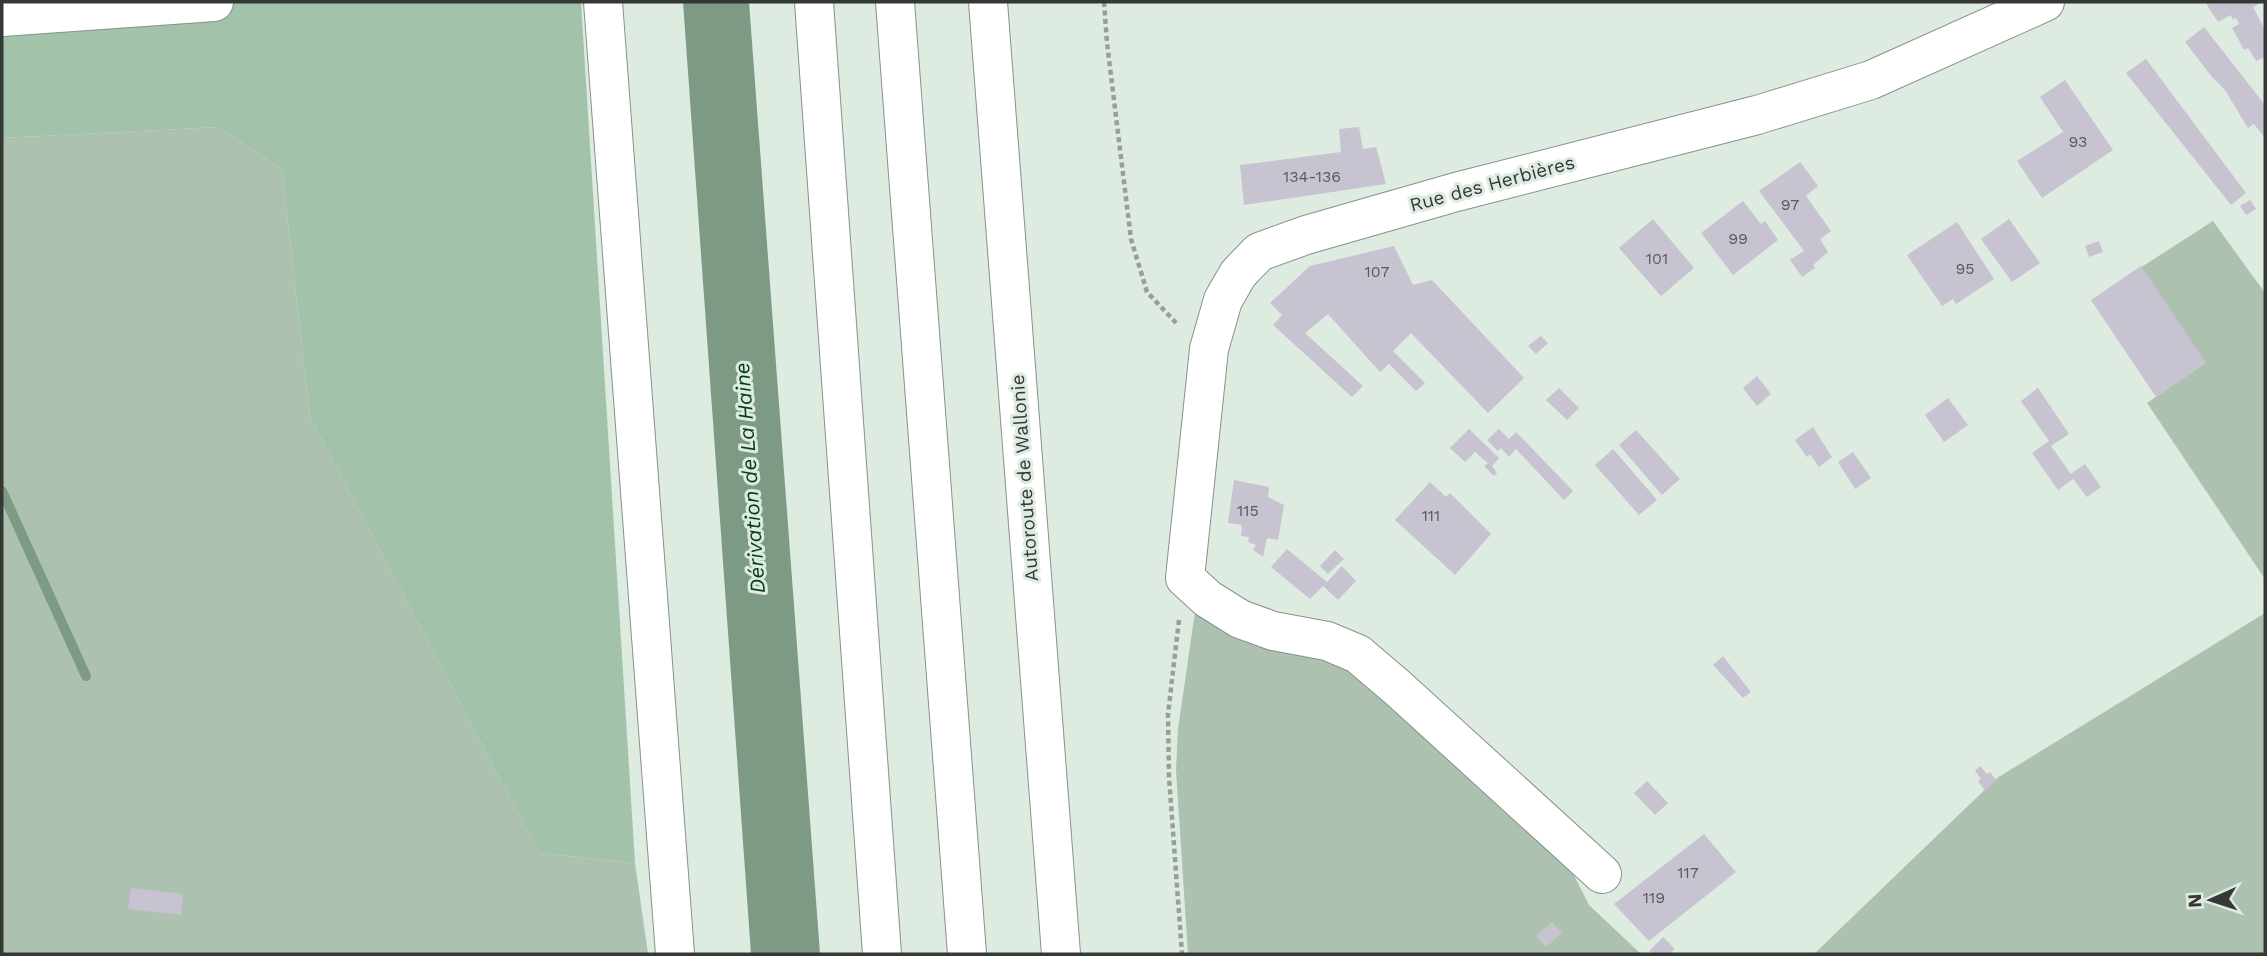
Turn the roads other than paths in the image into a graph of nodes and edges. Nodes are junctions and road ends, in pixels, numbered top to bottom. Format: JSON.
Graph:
{"nodes":[{"id":1,"x":214,"y":2,"type":"edge"},
{"id":2,"x":603,"y":2,"type":"edge"},
{"id":3,"x":814,"y":2,"type":"edge"},
{"id":4,"x":895,"y":2,"type":"edge"},
{"id":5,"x":988,"y":2,"type":"edge"},
{"id":6,"x":2045,"y":2,"type":"edge"},
{"id":7,"x":2,"y":17,"type":"edge"},
{"id":8,"x":1602,"y":874,"type":"dead end"},
{"id":9,"x":675,"y":954,"type":"edge"},
{"id":10,"x":882,"y":954,"type":"edge"},
{"id":11,"x":967,"y":954,"type":"edge"},
{"id":12,"x":1061,"y":954,"type":"edge"}],
"edges":[{"from":1,"to":7,"type":"main road"},
{"from":2,"to":9,"type":"main road"},
{"from":3,"to":10,"type":"main road"},
{"from":4,"to":11,"type":"main road"},
{"from":5,"to":12,"type":"main road","name":"Autoroute de Wallonie"},
{"from":6,"to":8,"type":"main road","name":"Rue des Herbières"}]}
